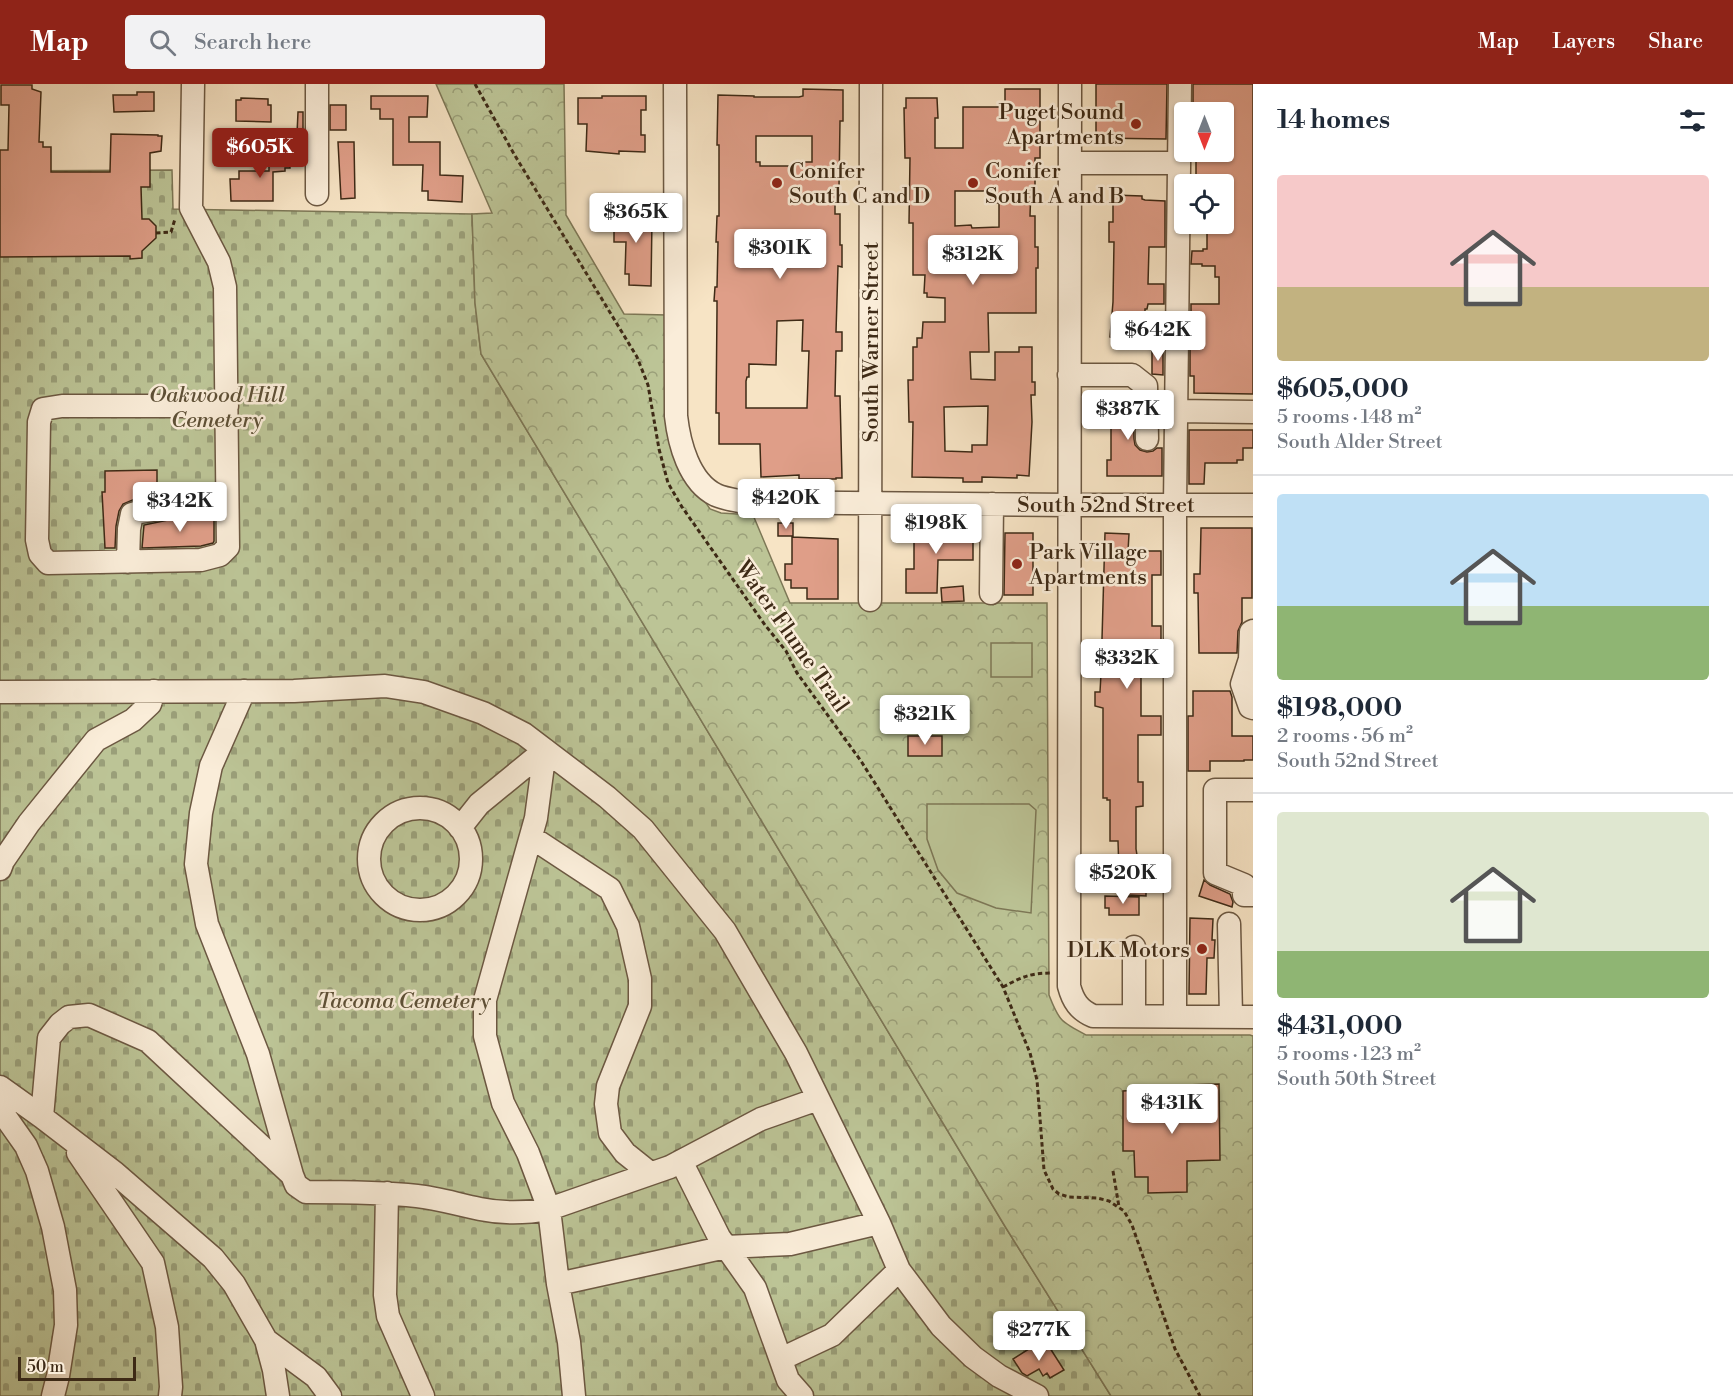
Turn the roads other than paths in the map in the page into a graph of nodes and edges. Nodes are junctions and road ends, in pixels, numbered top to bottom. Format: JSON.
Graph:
{"nodes":[{"id":1,"x":193,"y":84,"type":"edge"},
{"id":2,"x":317,"y":84,"type":"edge"},
{"id":3,"x":675,"y":84,"type":"edge"},
{"id":4,"x":871,"y":84,"type":"edge"},
{"id":5,"x":1070,"y":84,"type":"edge"},
{"id":6,"x":1180,"y":84,"type":"edge"},
{"id":7,"x":1071,"y":163,"type":"junction"},
{"id":8,"x":1179,"y":163,"type":"junction"},
{"id":9,"x":317,"y":194,"type":"dead end"},
{"id":10,"x":1069,"y":375,"type":"junction"},
{"id":11,"x":227,"y":406,"type":"junction"},
{"id":12,"x":1176,"y":411,"type":"junction"},
{"id":13,"x":1253,"y":412,"type":"edge"},
{"id":14,"x":1147,"y":438,"type":"dead end"},
{"id":15,"x":228,"y":500,"type":"junction"},
{"id":16,"x":870,"y":503,"type":"junction"},
{"id":17,"x":992,"y":504,"type":"junction"},
{"id":18,"x":1070,"y":505,"type":"junction"},
{"id":19,"x":1175,"y":505,"type":"junction"},
{"id":20,"x":1253,"y":505,"type":"edge"},
{"id":21,"x":128,"y":562,"type":"junction"},
{"id":22,"x":991,"y":593,"type":"dead end"},
{"id":23,"x":870,"y":600,"type":"dead end"},
{"id":24,"x":1253,"y":631,"type":"edge"},
{"id":25,"x":154,"y":691,"type":"junction"},
{"id":26,"x":244,"y":691,"type":"junction"},
{"id":27,"x":0,"y":692,"type":"edge"},
{"id":28,"x":1253,"y":708,"type":"edge"},
{"id":29,"x":545,"y":750,"type":"junction"},
{"id":30,"x":1253,"y":790,"type":"edge"},
{"id":31,"x":460,"y":828,"type":"junction"},
{"id":32,"x":531,"y":837,"type":"junction"},
{"id":33,"x":0,"y":869,"type":"edge"},
{"id":34,"x":1253,"y":895,"type":"edge"},
{"id":35,"x":1229,"y":924,"type":"dead end"},
{"id":36,"x":1134,"y":947,"type":"dead end"},
{"id":37,"x":1134,"y":1016,"type":"junction"},
{"id":38,"x":1175,"y":1016,"type":"junction"},
{"id":39,"x":1242,"y":1017,"type":"edge"},
{"id":40,"x":0,"y":1087,"type":"edge"},
{"id":41,"x":818,"y":1099,"type":"junction"},
{"id":42,"x":0,"y":1109,"type":"edge"},
{"id":43,"x":42,"y":1117,"type":"junction"},
{"id":44,"x":65,"y":1135,"type":"junction"},
{"id":45,"x":681,"y":1161,"type":"junction"},
{"id":46,"x":650,"y":1173,"type":"junction"},
{"id":47,"x":292,"y":1175,"type":"junction"},
{"id":48,"x":387,"y":1193,"type":"junction"},
{"id":49,"x":549,"y":1209,"type":"junction"},
{"id":50,"x":879,"y":1223,"type":"junction"},
{"id":51,"x":726,"y":1247,"type":"junction"},
{"id":52,"x":899,"y":1270,"type":"junction"},
{"id":53,"x":558,"y":1284,"type":"junction"},
{"id":54,"x":266,"y":1340,"type":"junction"},
{"id":55,"x":781,"y":1359,"type":"junction"},
{"id":56,"x":53,"y":1396,"type":"edge"},
{"id":57,"x":170,"y":1396,"type":"edge"},
{"id":58,"x":278,"y":1396,"type":"edge"},
{"id":59,"x":330,"y":1396,"type":"edge"},
{"id":60,"x":423,"y":1396,"type":"edge"},
{"id":61,"x":574,"y":1396,"type":"edge"},
{"id":62,"x":802,"y":1396,"type":"edge"},
{"id":63,"x":1036,"y":1396,"type":"edge"}],
"edges":[{"from":1,"to":11,"type":"street"},
{"from":2,"to":9,"type":"street"},
{"from":3,"to":16,"type":"street","name":"South 52nd Street"},
{"from":4,"to":16,"type":"street","name":"South Warner Street"},
{"from":5,"to":7,"type":"street"},
{"from":6,"to":8,"type":"street"},
{"from":7,"to":8,"type":"street"},
{"from":7,"to":10,"type":"street"},
{"from":8,"to":12,"type":"street"},
{"from":10,"to":14,"type":"street"},
{"from":10,"to":18,"type":"street"},
{"from":11,"to":15,"type":"street"},
{"from":11,"to":21,"type":"street"},
{"from":12,"to":13,"type":"street"},
{"from":12,"to":19,"type":"street"},
{"from":15,"to":21,"type":"street"},
{"from":15,"to":21,"type":"street"},
{"from":16,"to":17,"type":"street","name":"South 52nd Street"},
{"from":16,"to":23,"type":"street","name":"South Warner Street"},
{"from":17,"to":18,"type":"street","name":"South 52nd Street"},
{"from":17,"to":22,"type":"street"},
{"from":18,"to":19,"type":"street","name":"South 52nd Street"},
{"from":18,"to":37,"type":"street"},
{"from":19,"to":20,"type":"street","name":"South 52nd Street"},
{"from":19,"to":38,"type":"street"},
{"from":24,"to":28,"type":"street"},
{"from":25,"to":26,"type":"street"},
{"from":25,"to":27,"type":"street"},
{"from":25,"to":33,"type":"street"},
{"from":26,"to":29,"type":"street"},
{"from":26,"to":47,"type":"street"},
{"from":29,"to":31,"type":"street"},
{"from":29,"to":32,"type":"street"},
{"from":29,"to":41,"type":"street"},
{"from":30,"to":34,"type":"street"},
{"from":31,"to":31,"type":"street"},
{"from":32,"to":46,"type":"street"},
{"from":32,"to":49,"type":"street"},
{"from":35,"to":39,"type":"street"},
{"from":36,"to":37,"type":"street"},
{"from":37,"to":38,"type":"street"},
{"from":38,"to":39,"type":"street"},
{"from":40,"to":43,"type":"street"},
{"from":41,"to":45,"type":"street"},
{"from":41,"to":50,"type":"street"},
{"from":42,"to":56,"type":"street"},
{"from":43,"to":44,"type":"street"},
{"from":43,"to":47,"type":"street"},
{"from":44,"to":54,"type":"street"},
{"from":44,"to":57,"type":"street"},
{"from":45,"to":46,"type":"street"},
{"from":45,"to":51,"type":"street"},
{"from":46,"to":49,"type":"street"},
{"from":47,"to":48,"type":"street"},
{"from":48,"to":49,"type":"street"},
{"from":48,"to":60,"type":"street"},
{"from":49,"to":53,"type":"street"},
{"from":50,"to":51,"type":"street"},
{"from":50,"to":52,"type":"street"},
{"from":51,"to":53,"type":"street"},
{"from":51,"to":55,"type":"street"},
{"from":52,"to":55,"type":"street"},
{"from":52,"to":63,"type":"street"},
{"from":53,"to":61,"type":"street"},
{"from":54,"to":58,"type":"street"},
{"from":54,"to":59,"type":"street"},
{"from":55,"to":62,"type":"street"}]}
